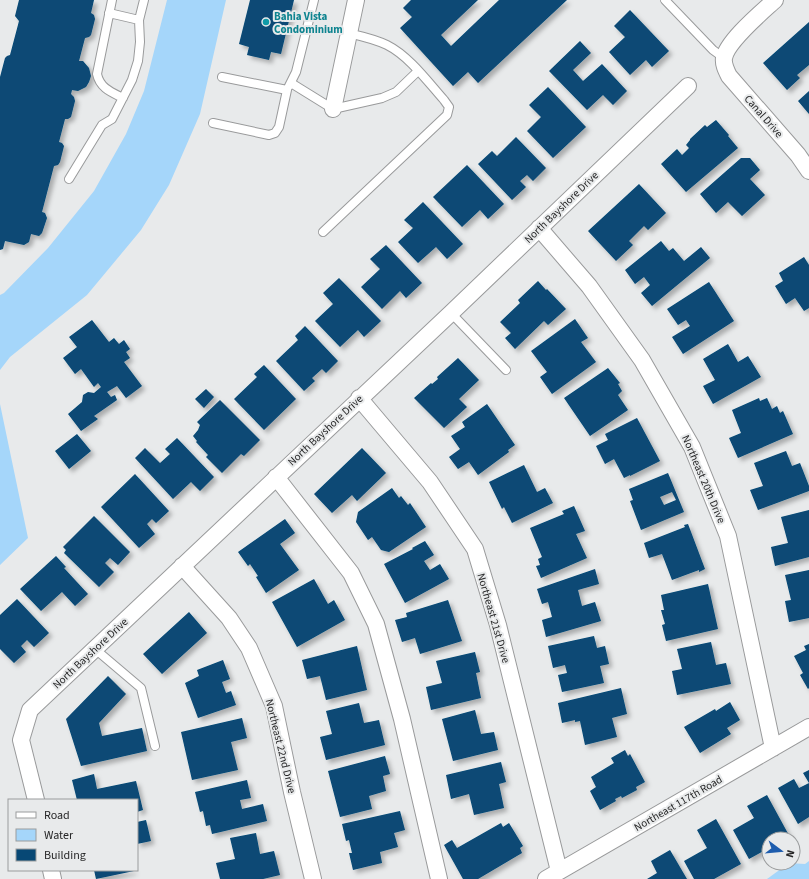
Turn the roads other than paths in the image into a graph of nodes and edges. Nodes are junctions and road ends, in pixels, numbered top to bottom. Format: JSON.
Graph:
{"nodes":[{"id":1,"x":112,"y":0,"type":"edge"},
{"id":2,"x":144,"y":0,"type":"edge"},
{"id":3,"x":314,"y":0,"type":"edge"},
{"id":4,"x":356,"y":0,"type":"edge"},
{"id":5,"x":665,"y":0,"type":"edge"},
{"id":6,"x":775,"y":0,"type":"edge"},
{"id":7,"x":109,"y":13,"type":"junction"},
{"id":8,"x":139,"y":20,"type":"junction"},
{"id":9,"x":348,"y":33,"type":"junction"},
{"id":10,"x":724,"y":58,"type":"junction"},
{"id":11,"x":418,"y":71,"type":"junction"},
{"id":12,"x":222,"y":77,"type":"dead end"},
{"id":13,"x":688,"y":86,"type":"dead end"},
{"id":14,"x":289,"y":87,"type":"junction"},
{"id":15,"x":123,"y":98,"type":"junction"},
{"id":16,"x":333,"y":109,"type":"junction"},
{"id":17,"x":213,"y":123,"type":"dead end"},
{"id":18,"x":809,"y":171,"type":"edge"},
{"id":19,"x":69,"y":178,"type":"dead end"},
{"id":20,"x":539,"y":228,"type":"junction"},
{"id":21,"x":323,"y":232,"type":"dead end"},
{"id":22,"x":451,"y":313,"type":"junction"},
{"id":23,"x":506,"y":370,"type":"dead end"},
{"id":24,"x":359,"y":398,"type":"junction"},
{"id":25,"x":276,"y":477,"type":"junction"},
{"id":26,"x":182,"y":566,"type":"junction"},
{"id":27,"x":95,"y":649,"type":"junction"},
{"id":28,"x":809,"y":727,"type":"edge"},
{"id":29,"x":155,"y":746,"type":"dead end"},
{"id":30,"x":773,"y":748,"type":"junction"},
{"id":31,"x":36,"y":799,"type":"edge"},
{"id":32,"x":553,"y":875,"type":"edge"},
{"id":33,"x":313,"y":879,"type":"edge"},
{"id":34,"x":439,"y":879,"type":"edge"}],
"edges":[{"from":1,"to":7,"type":"lane"},
{"from":2,"to":8,"type":"lane"},
{"from":3,"to":14,"type":"lane"},
{"from":4,"to":9,"type":"street"},
{"from":5,"to":10,"type":"lane"},
{"from":6,"to":10,"type":"street"},
{"from":7,"to":8,"type":"lane"},
{"from":7,"to":15,"type":"lane"},
{"from":8,"to":15,"type":"lane"},
{"from":9,"to":11,"type":"lane"},
{"from":9,"to":16,"type":"street"},
{"from":10,"to":18,"type":"street","name":"Canal Drive"},
{"from":11,"to":16,"type":"lane"},
{"from":11,"to":21,"type":"lane"},
{"from":12,"to":14,"type":"lane"},
{"from":13,"to":20,"type":"street","name":"North Bayshore Drive"},
{"from":14,"to":16,"type":"lane"},
{"from":14,"to":17,"type":"lane"},
{"from":15,"to":19,"type":"lane"},
{"from":20,"to":22,"type":"street","name":"North Bayshore Drive"},
{"from":20,"to":30,"type":"street","name":"Northeast 20th Drive"},
{"from":22,"to":23,"type":"lane"},
{"from":22,"to":24,"type":"street","name":"North Bayshore Drive"},
{"from":24,"to":25,"type":"street","name":"North Bayshore Drive"},
{"from":24,"to":32,"type":"street","name":"Northeast 21st Drive"},
{"from":25,"to":26,"type":"street","name":"North Bayshore Drive"},
{"from":25,"to":34,"type":"street"},
{"from":26,"to":27,"type":"street","name":"North Bayshore Drive"},
{"from":26,"to":33,"type":"street","name":"Northeast 22nd Drive"},
{"from":27,"to":29,"type":"lane"},
{"from":27,"to":31,"type":"street","name":"North Bayshore Drive"},
{"from":28,"to":30,"type":"street","name":"Northeast 117th Road"},
{"from":30,"to":32,"type":"street","name":"Northeast 117th Road"}]}
